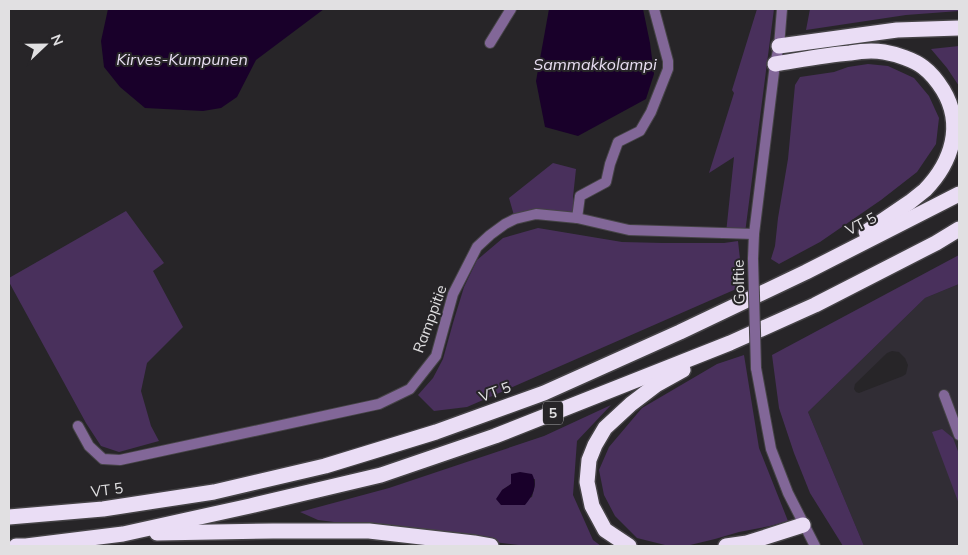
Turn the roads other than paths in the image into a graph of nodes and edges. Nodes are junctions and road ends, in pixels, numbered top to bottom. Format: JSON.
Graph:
{"nodes":[{"id":1,"x":511,"y":9,"type":"edge"},
{"id":2,"x":654,"y":9,"type":"edge"},
{"id":3,"x":782,"y":9,"type":"edge"},
{"id":4,"x":959,"y":28,"type":"edge"},
{"id":5,"x":490,"y":43,"type":"dead end"},
{"id":6,"x":779,"y":46,"type":"junction"},
{"id":7,"x":775,"y":64,"type":"junction"},
{"id":8,"x":959,"y":194,"type":"edge"},
{"id":9,"x":576,"y":218,"type":"junction"},
{"id":10,"x":959,"y":228,"type":"edge"},
{"id":11,"x":754,"y":234,"type":"junction"},
{"id":12,"x":806,"y":272,"type":"junction"},
{"id":13,"x":730,"y":343,"type":"junction"},
{"id":14,"x":944,"y":395,"type":"dead end"},
{"id":15,"x":78,"y":426,"type":"dead end"},
{"id":16,"x":959,"y":435,"type":"edge"},
{"id":17,"x":9,"y":518,"type":"edge"},
{"id":18,"x":803,"y":525,"type":"junction"},
{"id":19,"x":123,"y":534,"type":"junction"},
{"id":20,"x":16,"y":546,"type":"edge"},
{"id":21,"x":491,"y":546,"type":"edge"},
{"id":22,"x":629,"y":546,"type":"edge"},
{"id":23,"x":726,"y":546,"type":"edge"},
{"id":24,"x":815,"y":546,"type":"edge"}],
"edges":[{"from":1,"to":5,"type":"street"},
{"from":2,"to":9,"type":"street"},
{"from":3,"to":6,"type":"street","name":"Golftie"},
{"from":4,"to":6,"type":"highway"},
{"from":6,"to":7,"type":"street","name":"Golftie"},
{"from":7,"to":11,"type":"street","name":"Golftie"},
{"from":7,"to":12,"type":"highway"},
{"from":8,"to":12,"type":"highway","name":"VT 5","number":"5"},
{"from":9,"to":11,"type":"street","name":"Ramppitie"},
{"from":9,"to":15,"type":"street","name":"Ramppitie"},
{"from":10,"to":13,"type":"highway","number":"5"},
{"from":11,"to":18,"type":"street","name":"Golftie","bridge":true},
{"from":12,"to":17,"type":"highway","name":"VT 5","number":"5"},
{"from":13,"to":19,"type":"highway","number":"5"},
{"from":13,"to":22,"type":"highway"},
{"from":14,"to":16,"type":"street"},
{"from":18,"to":23,"type":"highway"},
{"from":18,"to":24,"type":"street","name":"Golftie"},
{"from":19,"to":20,"type":"highway","number":"5"},
{"from":19,"to":21,"type":"highway"}]}
